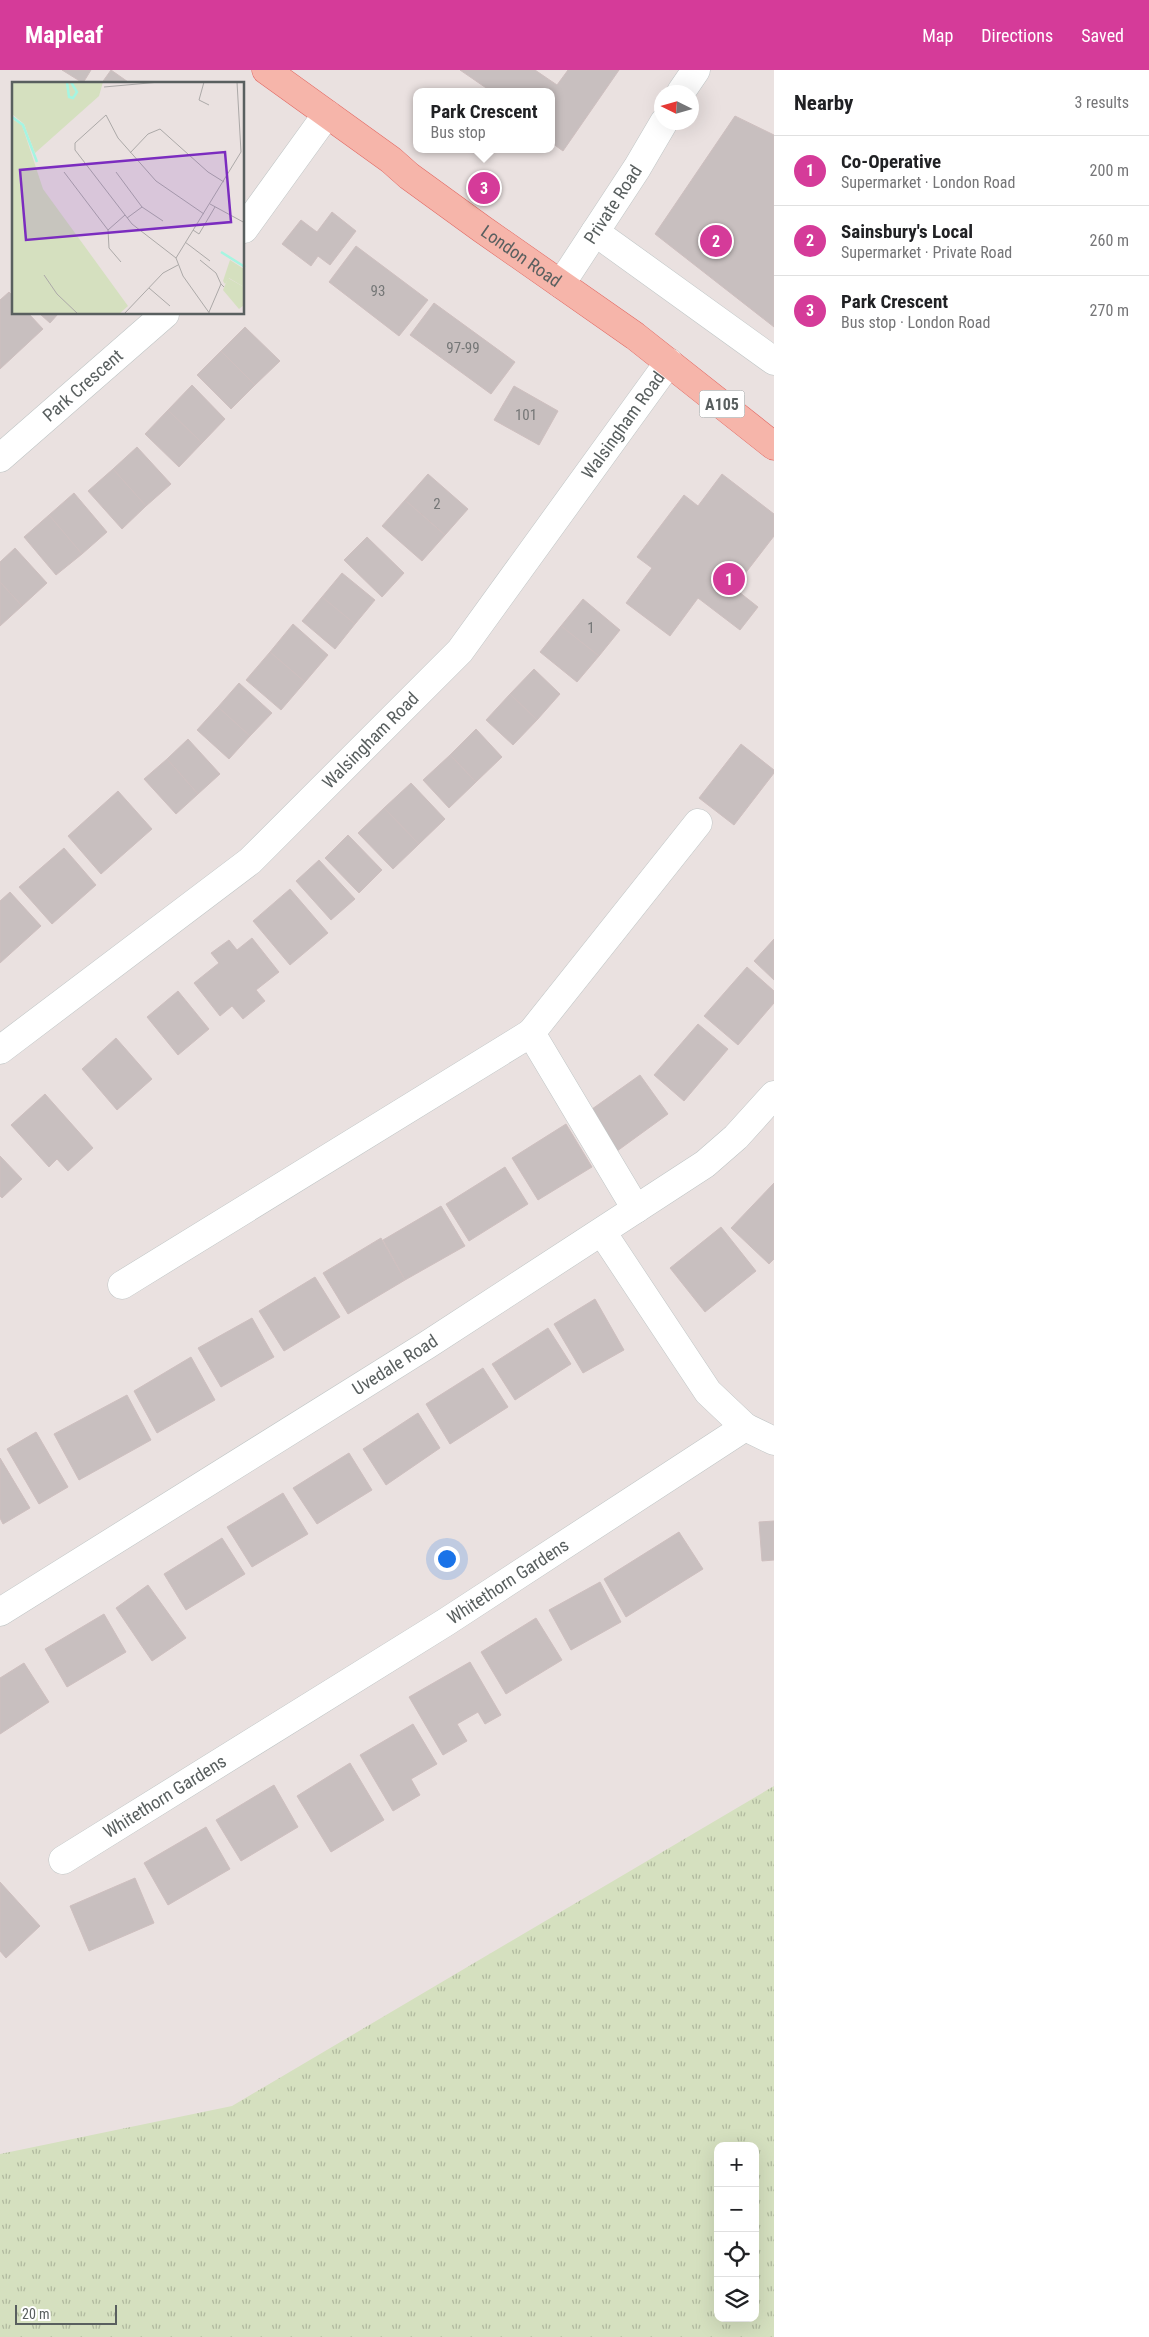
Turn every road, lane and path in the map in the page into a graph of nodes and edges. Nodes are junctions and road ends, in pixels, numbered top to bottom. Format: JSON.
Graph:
{"nodes":[{"id":1,"x":266,"y":70,"type":"edge"},
{"id":2,"x":696,"y":70,"type":"edge"},
{"id":3,"x":686,"y":85,"type":"edge"},
{"id":4,"x":327,"y":114,"type":"junction"},
{"id":5,"x":659,"y":130,"type":"edge"},
{"id":6,"x":245,"y":228,"type":"edge"},
{"id":7,"x":595,"y":232,"type":"junction"},
{"id":8,"x":561,"y":284,"type":"junction"},
{"id":9,"x":164,"y":315,"type":"edge"},
{"id":10,"x":774,"y":361,"type":"edge"},
{"id":11,"x":670,"y":362,"type":"junction"},
{"id":12,"x":774,"y":446,"type":"edge"},
{"id":13,"x":0,"y":458,"type":"edge"},
{"id":14,"x":698,"y":822,"type":"dead end"},
{"id":15,"x":531,"y":1033,"type":"junction"},
{"id":16,"x":0,"y":1050,"type":"edge"},
{"id":17,"x":774,"y":1095,"type":"edge"},
{"id":18,"x":636,"y":1209,"type":"junction"},
{"id":19,"x":602,"y":1232,"type":"junction"},
{"id":20,"x":122,"y":1285,"type":"dead end"},
{"id":21,"x":745,"y":1427,"type":"junction"},
{"id":22,"x":774,"y":1441,"type":"edge"},
{"id":23,"x":0,"y":1612,"type":"edge"},
{"id":24,"x":63,"y":1860,"type":"dead end"}],
"edges":[{"from":1,"to":4,"type":"main road","name":"London Road","number":"A105"},
{"from":2,"to":3,"type":"street"},
{"from":4,"to":6,"type":"street"},
{"from":4,"to":8,"type":"main road","name":"London Road","number":"A105"},
{"from":5,"to":7,"type":"street","name":"Private Road"},
{"from":7,"to":8,"type":"street","name":"Private Road"},
{"from":7,"to":10,"type":"street"},
{"from":8,"to":11,"type":"main road","name":"London Road","number":"A105"},
{"from":9,"to":13,"type":"street","name":"Park Crescent"},
{"from":11,"to":12,"type":"main road","name":"London Road","number":"A105"},
{"from":11,"to":16,"type":"street","name":"Walsingham Road"},
{"from":14,"to":15,"type":"street"},
{"from":15,"to":18,"type":"street"},
{"from":15,"to":20,"type":"street"},
{"from":17,"to":18,"type":"street","name":"Uvedale Road"},
{"from":18,"to":19,"type":"street","name":"Uvedale Road"},
{"from":19,"to":21,"type":"street"},
{"from":19,"to":23,"type":"street","name":"Uvedale Road"},
{"from":21,"to":22,"type":"street"},
{"from":21,"to":24,"type":"street","name":"Whitethorn Gardens"}]}
